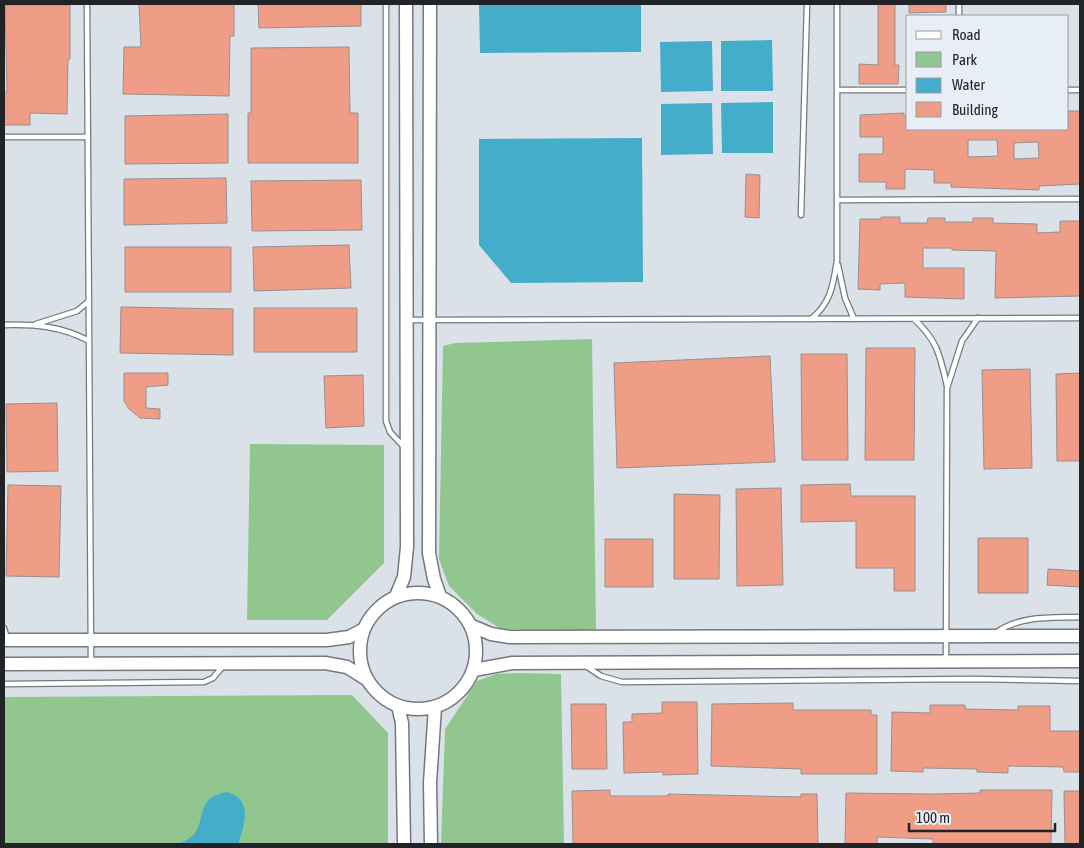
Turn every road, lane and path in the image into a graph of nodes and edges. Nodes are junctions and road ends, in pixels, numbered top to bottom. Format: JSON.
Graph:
{"nodes":[{"id":1,"x":87,"y":4,"type":"edge"},
{"id":2,"x":386,"y":4,"type":"edge"},
{"id":3,"x":406,"y":4,"type":"edge"},
{"id":4,"x":430,"y":4,"type":"edge"},
{"id":5,"x":807,"y":4,"type":"edge"},
{"id":6,"x":838,"y":4,"type":"edge"},
{"id":7,"x":838,"y":90,"type":"junction"},
{"id":8,"x":906,"y":90,"type":"edge"},
{"id":9,"x":4,"y":137,"type":"edge"},
{"id":10,"x":88,"y":137,"type":"junction"},
{"id":11,"x":1080,"y":199,"type":"edge"},
{"id":12,"x":838,"y":200,"type":"junction"},
{"id":13,"x":801,"y":215,"type":"dead end"},
{"id":14,"x":837,"y":261,"type":"junction"},
{"id":15,"x":89,"y":301,"type":"junction"},
{"id":16,"x":978,"y":318,"type":"junction"},
{"id":17,"x":1080,"y":318,"type":"edge"},
{"id":18,"x":811,"y":319,"type":"junction"},
{"id":19,"x":854,"y":319,"type":"junction"},
{"id":20,"x":914,"y":319,"type":"junction"},
{"id":21,"x":407,"y":320,"type":"junction"},
{"id":22,"x":430,"y":320,"type":"junction"},
{"id":23,"x":35,"y":324,"type":"junction"},
{"id":24,"x":4,"y":325,"type":"edge"},
{"id":25,"x":89,"y":341,"type":"junction"},
{"id":26,"x":947,"y":388,"type":"junction"},
{"id":27,"x":407,"y":449,"type":"junction"},
{"id":28,"x":396,"y":596,"type":"junction"},
{"id":29,"x":440,"y":596,"type":"junction"},
{"id":30,"x":1080,"y":617,"type":"edge"},
{"id":31,"x":472,"y":626,"type":"junction"},
{"id":32,"x":364,"y":629,"type":"junction"},
{"id":33,"x":5,"y":636,"type":"edge"},
{"id":34,"x":1080,"y":636,"type":"edge"},
{"id":35,"x":989,"y":637,"type":"junction"},
{"id":36,"x":946,"y":638,"type":"junction"},
{"id":37,"x":90,"y":641,"type":"junction"},
{"id":38,"x":1080,"y":661,"type":"edge"},
{"id":39,"x":946,"y":662,"type":"junction"},
{"id":40,"x":225,"y":663,"type":"junction"},
{"id":41,"x":582,"y":663,"type":"junction"},
{"id":42,"x":4,"y":664,"type":"edge"},
{"id":43,"x":90,"y":664,"type":"junction"},
{"id":44,"x":474,"y":670,"type":"junction"},
{"id":45,"x":366,"y":678,"type":"junction"},
{"id":46,"x":1080,"y":681,"type":"edge"},
{"id":47,"x":4,"y":684,"type":"edge"},
{"id":48,"x":398,"y":706,"type":"junction"},
{"id":49,"x":435,"y":707,"type":"junction"},
{"id":50,"x":404,"y":844,"type":"edge"},
{"id":51,"x":430,"y":844,"type":"edge"}],
"edges":[{"from":1,"to":10,"type":"lane"},
{"from":2,"to":27,"type":"lane"},
{"from":3,"to":21,"type":"street"},
{"from":4,"to":22,"type":"street"},
{"from":5,"to":13,"type":"lane"},
{"from":6,"to":7,"type":"lane"},
{"from":7,"to":8,"type":"lane"},
{"from":7,"to":12,"type":"lane"},
{"from":9,"to":10,"type":"lane"},
{"from":10,"to":15,"type":"lane"},
{"from":11,"to":12,"type":"lane"},
{"from":12,"to":14,"type":"lane"},
{"from":14,"to":18,"type":"lane"},
{"from":14,"to":19,"type":"lane"},
{"from":15,"to":23,"type":"lane"},
{"from":15,"to":25,"type":"lane"},
{"from":16,"to":17,"type":"lane"},
{"from":16,"to":20,"type":"lane"},
{"from":16,"to":26,"type":"lane"},
{"from":18,"to":19,"type":"lane"},
{"from":18,"to":22,"type":"lane"},
{"from":19,"to":20,"type":"lane"},
{"from":20,"to":26,"type":"lane"},
{"from":21,"to":22,"type":"lane"},
{"from":21,"to":27,"type":"street"},
{"from":22,"to":29,"type":"street"},
{"from":23,"to":24,"type":"lane"},
{"from":23,"to":25,"type":"lane"},
{"from":25,"to":37,"type":"lane"},
{"from":26,"to":36,"type":"lane"},
{"from":27,"to":28,"type":"street"},
{"from":28,"to":29,"type":"street"},
{"from":28,"to":32,"type":"street"},
{"from":29,"to":31,"type":"street"},
{"from":30,"to":35,"type":"lane"},
{"from":31,"to":36,"type":"street"},
{"from":31,"to":44,"type":"street"},
{"from":32,"to":37,"type":"street"},
{"from":32,"to":45,"type":"street"},
{"from":33,"to":37,"type":"street"},
{"from":34,"to":35,"type":"street"},
{"from":35,"to":36,"type":"street"},
{"from":36,"to":39,"type":"lane"},
{"from":37,"to":43,"type":"lane"},
{"from":38,"to":39,"type":"street"},
{"from":39,"to":41,"type":"street"},
{"from":40,"to":43,"type":"street"},
{"from":40,"to":45,"type":"street"},
{"from":40,"to":47,"type":"lane"},
{"from":41,"to":44,"type":"street"},
{"from":41,"to":46,"type":"lane"},
{"from":42,"to":43,"type":"street"},
{"from":44,"to":49,"type":"street"},
{"from":45,"to":48,"type":"street"},
{"from":48,"to":49,"type":"street"},
{"from":48,"to":50,"type":"street"},
{"from":49,"to":51,"type":"street"}]}
